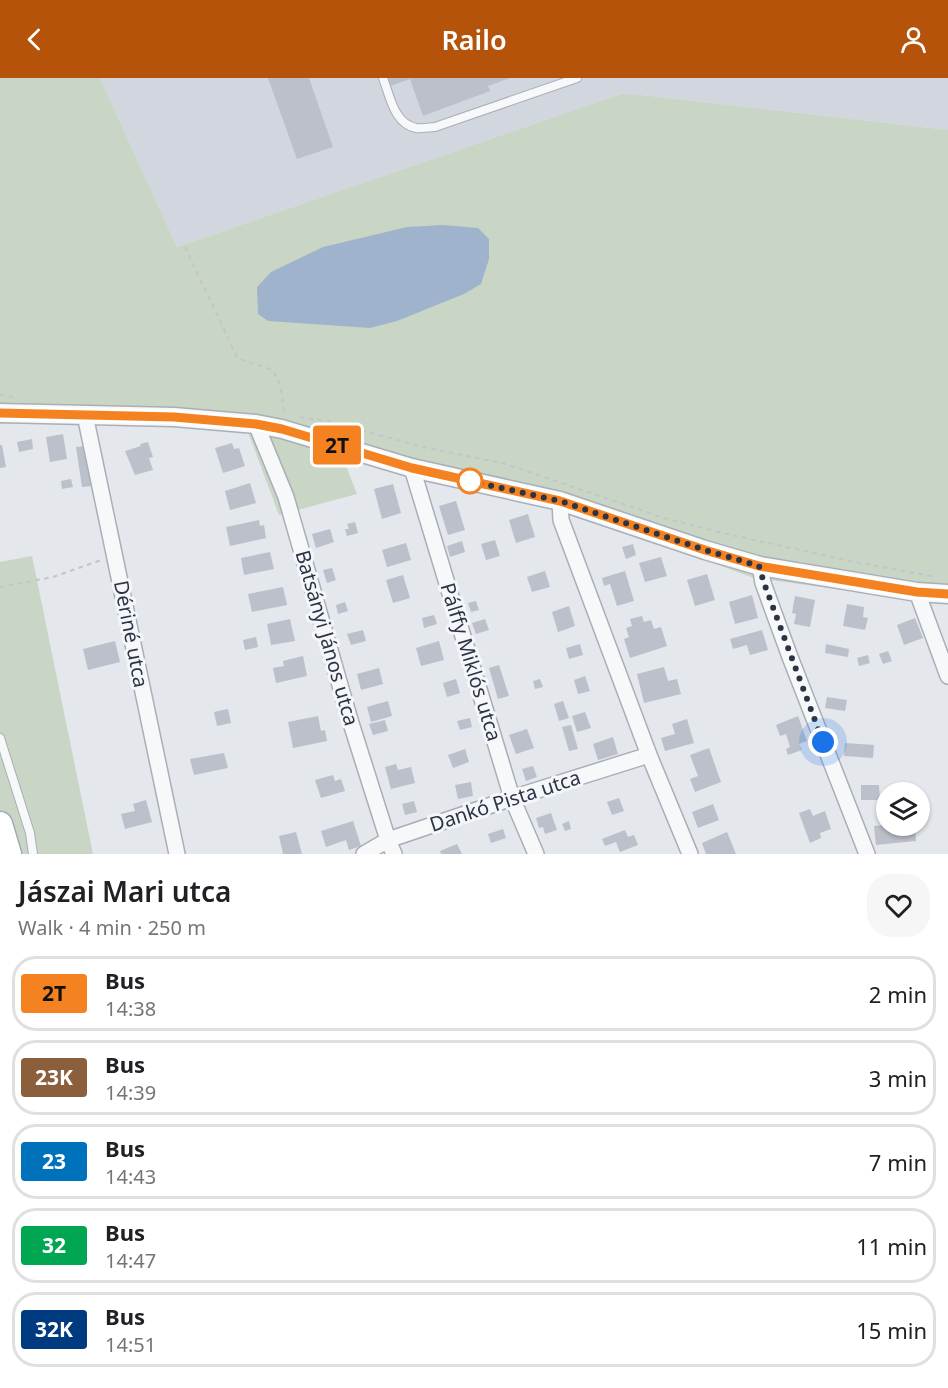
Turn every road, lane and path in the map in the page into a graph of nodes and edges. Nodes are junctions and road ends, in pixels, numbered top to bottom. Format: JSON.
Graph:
{"nodes":[{"id":1,"x":383,"y":78,"type":"edge"},
{"id":2,"x":577,"y":78,"type":"edge"},
{"id":3,"x":185,"y":248,"type":"dead end"},
{"id":4,"x":0,"y":414,"type":"edge"},
{"id":5,"x":85,"y":415,"type":"junction"},
{"id":6,"x":256,"y":424,"type":"junction"},
{"id":7,"x":282,"y":429,"type":"junction"},
{"id":8,"x":412,"y":468,"type":"junction"},
{"id":9,"x":560,"y":501,"type":"junction"},
{"id":10,"x":115,"y":555,"type":"junction"},
{"id":11,"x":759,"y":566,"type":"junction"},
{"id":12,"x":0,"y":586,"type":"edge"},
{"id":13,"x":917,"y":592,"type":"junction"},
{"id":14,"x":948,"y":594,"type":"edge"},
{"id":15,"x":948,"y":676,"type":"edge"},
{"id":16,"x":0,"y":738,"type":"edge"},
{"id":17,"x":649,"y":755,"type":"junction"},
{"id":18,"x":512,"y":798,"type":"junction"},
{"id":19,"x":0,"y":824,"type":"edge"},
{"id":20,"x":391,"y":847,"type":"edge"},
{"id":21,"x":9,"y":854,"type":"edge"},
{"id":22,"x":33,"y":854,"type":"edge"},
{"id":23,"x":177,"y":854,"type":"edge"},
{"id":24,"x":364,"y":854,"type":"edge"},
{"id":25,"x":536,"y":854,"type":"edge"},
{"id":26,"x":690,"y":854,"type":"edge"},
{"id":27,"x":867,"y":854,"type":"edge"}],
"edges":[{"from":1,"to":2,"type":"lane"},
{"from":3,"to":7,"type":"path"},
{"from":4,"to":5,"type":"street"},
{"from":5,"to":6,"type":"street"},
{"from":5,"to":10,"type":"street","name":"Dériné utca"},
{"from":6,"to":7,"type":"street"},
{"from":6,"to":20,"type":"street","name":"Batsányi János utca"},
{"from":7,"to":8,"type":"street"},
{"from":8,"to":9,"type":"street"},
{"from":8,"to":18,"type":"street","name":"Pálffy Miklós utca"},
{"from":9,"to":11,"type":"street"},
{"from":9,"to":17,"type":"street"},
{"from":10,"to":12,"type":"path"},
{"from":10,"to":23,"type":"street","name":"Dériné utca"},
{"from":11,"to":13,"type":"street"},
{"from":11,"to":27,"type":"street"},
{"from":13,"to":14,"type":"street"},
{"from":13,"to":15,"type":"street"},
{"from":16,"to":22,"type":"lane"},
{"from":17,"to":18,"type":"street","name":"Dankó Pista utca"},
{"from":17,"to":26,"type":"street"},
{"from":18,"to":20,"type":"street","name":"Dankó Pista utca"},
{"from":18,"to":25,"type":"street","name":"Pálffy Miklós utca"},
{"from":19,"to":21,"type":"main road"},
{"from":20,"to":24,"type":"street","name":"Dankó Pista utca"}]}
